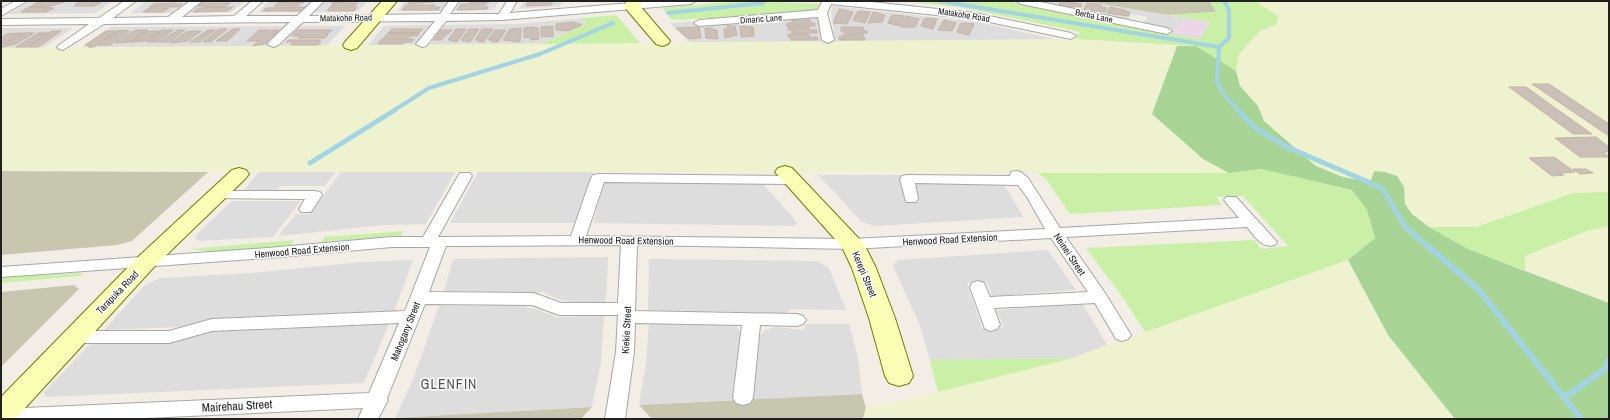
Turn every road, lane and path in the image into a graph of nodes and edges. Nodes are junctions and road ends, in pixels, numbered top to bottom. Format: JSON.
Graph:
{"nodes":[{"id":1,"x":22,"y":1,"type":"edge"},
{"id":2,"x":131,"y":1,"type":"edge"},
{"id":3,"x":197,"y":1,"type":"edge"},
{"id":4,"x":258,"y":1,"type":"edge"},
{"id":5,"x":319,"y":1,"type":"edge"},
{"id":6,"x":390,"y":1,"type":"edge"},
{"id":7,"x":454,"y":1,"type":"edge"},
{"id":8,"x":512,"y":1,"type":"edge"},
{"id":9,"x":571,"y":1,"type":"edge"},
{"id":10,"x":691,"y":1,"type":"edge"},
{"id":11,"x":828,"y":1,"type":"edge"},
{"id":12,"x":833,"y":1,"type":"edge"},
{"id":13,"x":1021,"y":1,"type":"edge"},
{"id":14,"x":632,"y":4,"type":"edge"},
{"id":15,"x":1,"y":13,"type":"edge"},
{"id":16,"x":564,"y":13,"type":"junction"},
{"id":17,"x":822,"y":13,"type":"junction"},
{"id":18,"x":502,"y":17,"type":"junction"},
{"id":19,"x":375,"y":18,"type":"junction"},
{"id":20,"x":442,"y":18,"type":"junction"},
{"id":21,"x":237,"y":19,"type":"junction"},
{"id":22,"x":300,"y":19,"type":"junction"},
{"id":23,"x":103,"y":20,"type":"junction"},
{"id":24,"x":171,"y":20,"type":"junction"},
{"id":25,"x":1,"y":22,"type":"edge"},
{"id":26,"x":699,"y":23,"type":"dead end"},
{"id":27,"x":1167,"y":31,"type":"dead end"},
{"id":28,"x":1071,"y":36,"type":"dead end"},
{"id":29,"x":828,"y":40,"type":"dead end"},
{"id":30,"x":662,"y":41,"type":"dead end"},
{"id":31,"x":273,"y":44,"type":"dead end"},
{"id":32,"x":422,"y":44,"type":"dead end"},
{"id":33,"x":351,"y":45,"type":"dead end"},
{"id":34,"x":63,"y":47,"type":"dead end"},
{"id":35,"x":239,"y":174,"type":"dead end"},
{"id":36,"x":465,"y":176,"type":"dead end"},
{"id":37,"x":789,"y":176,"type":"joint"},
{"id":38,"x":218,"y":195,"type":"junction"},
{"id":39,"x":911,"y":199,"type":"dead end"},
{"id":40,"x":1232,"y":200,"type":"dead end"},
{"id":41,"x":306,"y":209,"type":"dead end"},
{"id":42,"x":1251,"y":222,"type":"junction"},
{"id":43,"x":1056,"y":233,"type":"junction"},
{"id":44,"x":577,"y":240,"type":"junction"},
{"id":45,"x":629,"y":240,"type":"junction"},
{"id":46,"x":434,"y":241,"type":"junction"},
{"id":47,"x":1269,"y":242,"type":"dead end"},
{"id":48,"x":852,"y":244,"type":"junction"},
{"id":49,"x":145,"y":263,"type":"junction"},
{"id":50,"x":1,"y":272,"type":"edge"},
{"id":51,"x":978,"y":286,"type":"dead end"},
{"id":52,"x":1099,"y":297,"type":"junction"},
{"id":53,"x":418,"y":298,"type":"junction"},
{"id":54,"x":984,"y":303,"type":"junction"},
{"id":55,"x":626,"y":313,"type":"junction"},
{"id":56,"x":411,"y":317,"type":"junction"},
{"id":57,"x":752,"y":319,"type":"junction"},
{"id":58,"x":797,"y":320,"type":"dead end"},
{"id":59,"x":991,"y":325,"type":"dead end"},
{"id":60,"x":1122,"y":335,"type":"dead end"},
{"id":61,"x":74,"y":337,"type":"junction"},
{"id":62,"x":899,"y":376,"type":"dead end"},
{"id":63,"x":743,"y":398,"type":"dead end"},
{"id":64,"x":378,"y":400,"type":"junction"},
{"id":65,"x":1,"y":416,"type":"edge"},
{"id":66,"x":368,"y":419,"type":"edge"},
{"id":67,"x":615,"y":419,"type":"edge"}],
"edges":[{"from":1,"to":15,"type":"street"},
{"from":2,"to":23,"type":"street"},
{"from":3,"to":24,"type":"street"},
{"from":4,"to":21,"type":"street"},
{"from":5,"to":22,"type":"street"},
{"from":6,"to":19,"type":"street"},
{"from":7,"to":20,"type":"street"},
{"from":8,"to":18,"type":"street"},
{"from":9,"to":16,"type":"street"},
{"from":10,"to":14,"type":"street","name":"Matakohe Road"},
{"from":11,"to":17,"type":"street"},
{"from":12,"to":28,"type":"street","name":"Matakohe Road"},
{"from":13,"to":27,"type":"street","name":"Berba Lane"},
{"from":14,"to":16,"type":"street","name":"Matakohe Road"},
{"from":14,"to":30,"type":"street"},
{"from":16,"to":18,"type":"street","name":"Matakohe Road"},
{"from":17,"to":26,"type":"street","name":"Dinaric Lane"},
{"from":17,"to":29,"type":"street"},
{"from":18,"to":20,"type":"street","name":"Matakohe Road"},
{"from":19,"to":20,"type":"street","name":"Matakohe Road"},
{"from":19,"to":22,"type":"street","name":"Matakohe Road"},
{"from":19,"to":33,"type":"street"},
{"from":20,"to":32,"type":"street"},
{"from":21,"to":22,"type":"street","name":"Matakohe Road"},
{"from":21,"to":24,"type":"street","name":"Matakohe Road"},
{"from":22,"to":31,"type":"street"},
{"from":23,"to":24,"type":"street","name":"Matakohe Road"},
{"from":23,"to":25,"type":"street","name":"Matakohe Road"},
{"from":23,"to":34,"type":"street"},
{"from":35,"to":38,"type":"street","name":"Tarapuka Road"},
{"from":36,"to":46,"type":"street","name":"Mahogany Street"},
{"from":37,"to":44,"type":"street"},
{"from":37,"to":48,"type":"street","name":"Kerepi Street"},
{"from":38,"to":41,"type":"street"},
{"from":38,"to":49,"type":"street","name":"Tarapuka Road"},
{"from":39,"to":43,"type":"street","name":"Neinei Street"},
{"from":40,"to":42,"type":"street"},
{"from":42,"to":43,"type":"street","name":"Henwood Road Extension"},
{"from":42,"to":47,"type":"street"},
{"from":43,"to":48,"type":"street","name":"Henwood Road Extension"},
{"from":43,"to":52,"type":"street","name":"Neinei Street"},
{"from":44,"to":45,"type":"street","name":"Henwood Road Extension"},
{"from":44,"to":46,"type":"street","name":"Henwood Road Extension"},
{"from":45,"to":48,"type":"street","name":"Henwood Road Extension"},
{"from":45,"to":55,"type":"street","name":"Kiekie Street"},
{"from":46,"to":49,"type":"street","name":"Henwood Road Extension"},
{"from":46,"to":53,"type":"street","name":"Mahogany Street"},
{"from":48,"to":62,"type":"street","name":"Kerepi Street"},
{"from":49,"to":50,"type":"street","name":"Henwood Road Extension"},
{"from":49,"to":61,"type":"street","name":"Tarapuka Road"},
{"from":51,"to":54,"type":"street"},
{"from":52,"to":54,"type":"street"},
{"from":52,"to":60,"type":"street","name":"Neinei Street"},
{"from":53,"to":55,"type":"street"},
{"from":53,"to":56,"type":"street","name":"Mahogany Street"},
{"from":54,"to":59,"type":"street"},
{"from":55,"to":57,"type":"street"},
{"from":55,"to":67,"type":"street","name":"Kiekie Street"},
{"from":56,"to":61,"type":"street"},
{"from":56,"to":64,"type":"street","name":"Mahogany Street"},
{"from":57,"to":58,"type":"street"},
{"from":57,"to":63,"type":"street"},
{"from":61,"to":65,"type":"street","name":"Tarapuka Road"},
{"from":64,"to":65,"type":"street","name":"Mairehau Street"},
{"from":64,"to":66,"type":"street","name":"Mahogany Street"}]}
